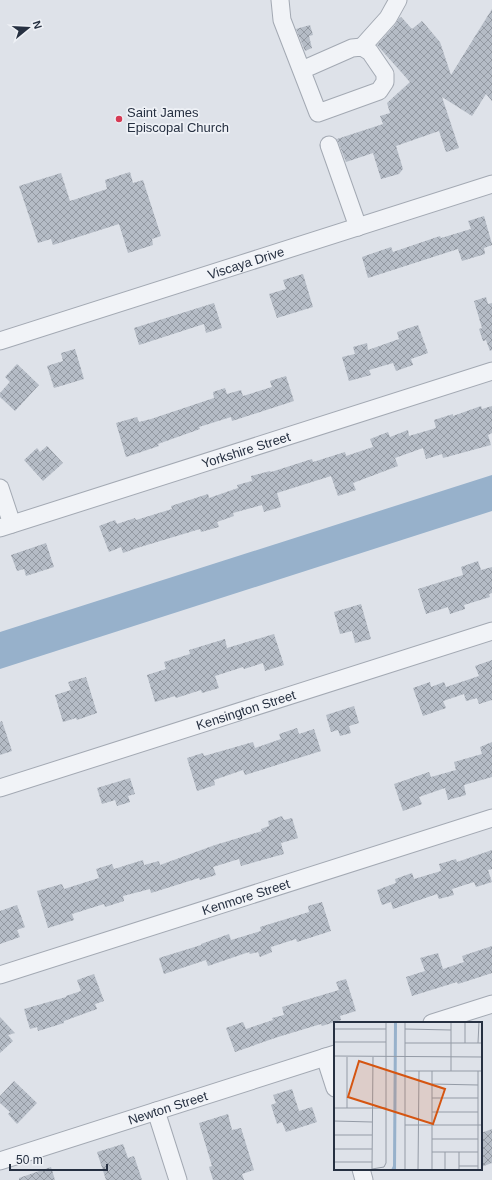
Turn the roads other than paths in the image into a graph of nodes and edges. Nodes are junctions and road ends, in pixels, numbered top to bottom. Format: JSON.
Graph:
{"nodes":[{"id":1,"x":280,"y":0,"type":"edge"},
{"id":2,"x":398,"y":0,"type":"edge"},
{"id":3,"x":362,"y":47,"type":"junction"},
{"id":4,"x":302,"y":70,"type":"junction"},
{"id":5,"x":329,"y":145,"type":"dead end"},
{"id":6,"x":492,"y":184,"type":"edge"},
{"id":7,"x":358,"y":227,"type":"junction"},
{"id":8,"x":0,"y":341,"type":"edge"},
{"id":9,"x":492,"y":370,"type":"edge"},
{"id":10,"x":0,"y":488,"type":"edge"},
{"id":11,"x":6,"y":526,"type":"edge"},
{"id":12,"x":492,"y":631,"type":"edge"},
{"id":13,"x":0,"y":788,"type":"edge"},
{"id":14,"x":492,"y":818,"type":"edge"},
{"id":15,"x":0,"y":975,"type":"edge"},
{"id":16,"x":492,"y":1004,"type":"edge"},
{"id":17,"x":435,"y":1022,"type":"edge"},
{"id":18,"x":330,"y":1056,"type":"edge"},
{"id":19,"x":334,"y":1082,"type":"edge"},
{"id":20,"x":156,"y":1111,"type":"junction"},
{"id":21,"x":0,"y":1161,"type":"edge"},
{"id":22,"x":361,"y":1170,"type":"edge"},
{"id":23,"x":178,"y":1180,"type":"edge"},
{"id":24,"x":364,"y":1180,"type":"edge"}],
"edges":[{"from":1,"to":4,"type":"street"},
{"from":2,"to":3,"type":"street"},
{"from":3,"to":4,"type":"street"},
{"from":3,"to":4,"type":"street"},
{"from":5,"to":7,"type":"street"},
{"from":6,"to":7,"type":"street","name":"Viscaya Drive"},
{"from":7,"to":8,"type":"street","name":"Viscaya Drive"},
{"from":9,"to":11,"type":"street","name":"Yorkshire Street"},
{"from":10,"to":11,"type":"street"},
{"from":12,"to":13,"type":"street","name":"Kensington Street"},
{"from":14,"to":15,"type":"street","name":"Kenmore Street"},
{"from":16,"to":17,"type":"street"},
{"from":18,"to":19,"type":"street"},
{"from":18,"to":20,"type":"street","name":"Newton Street"},
{"from":20,"to":21,"type":"street","name":"Newton Street"},
{"from":20,"to":23,"type":"street"},
{"from":22,"to":24,"type":"street"}]}
